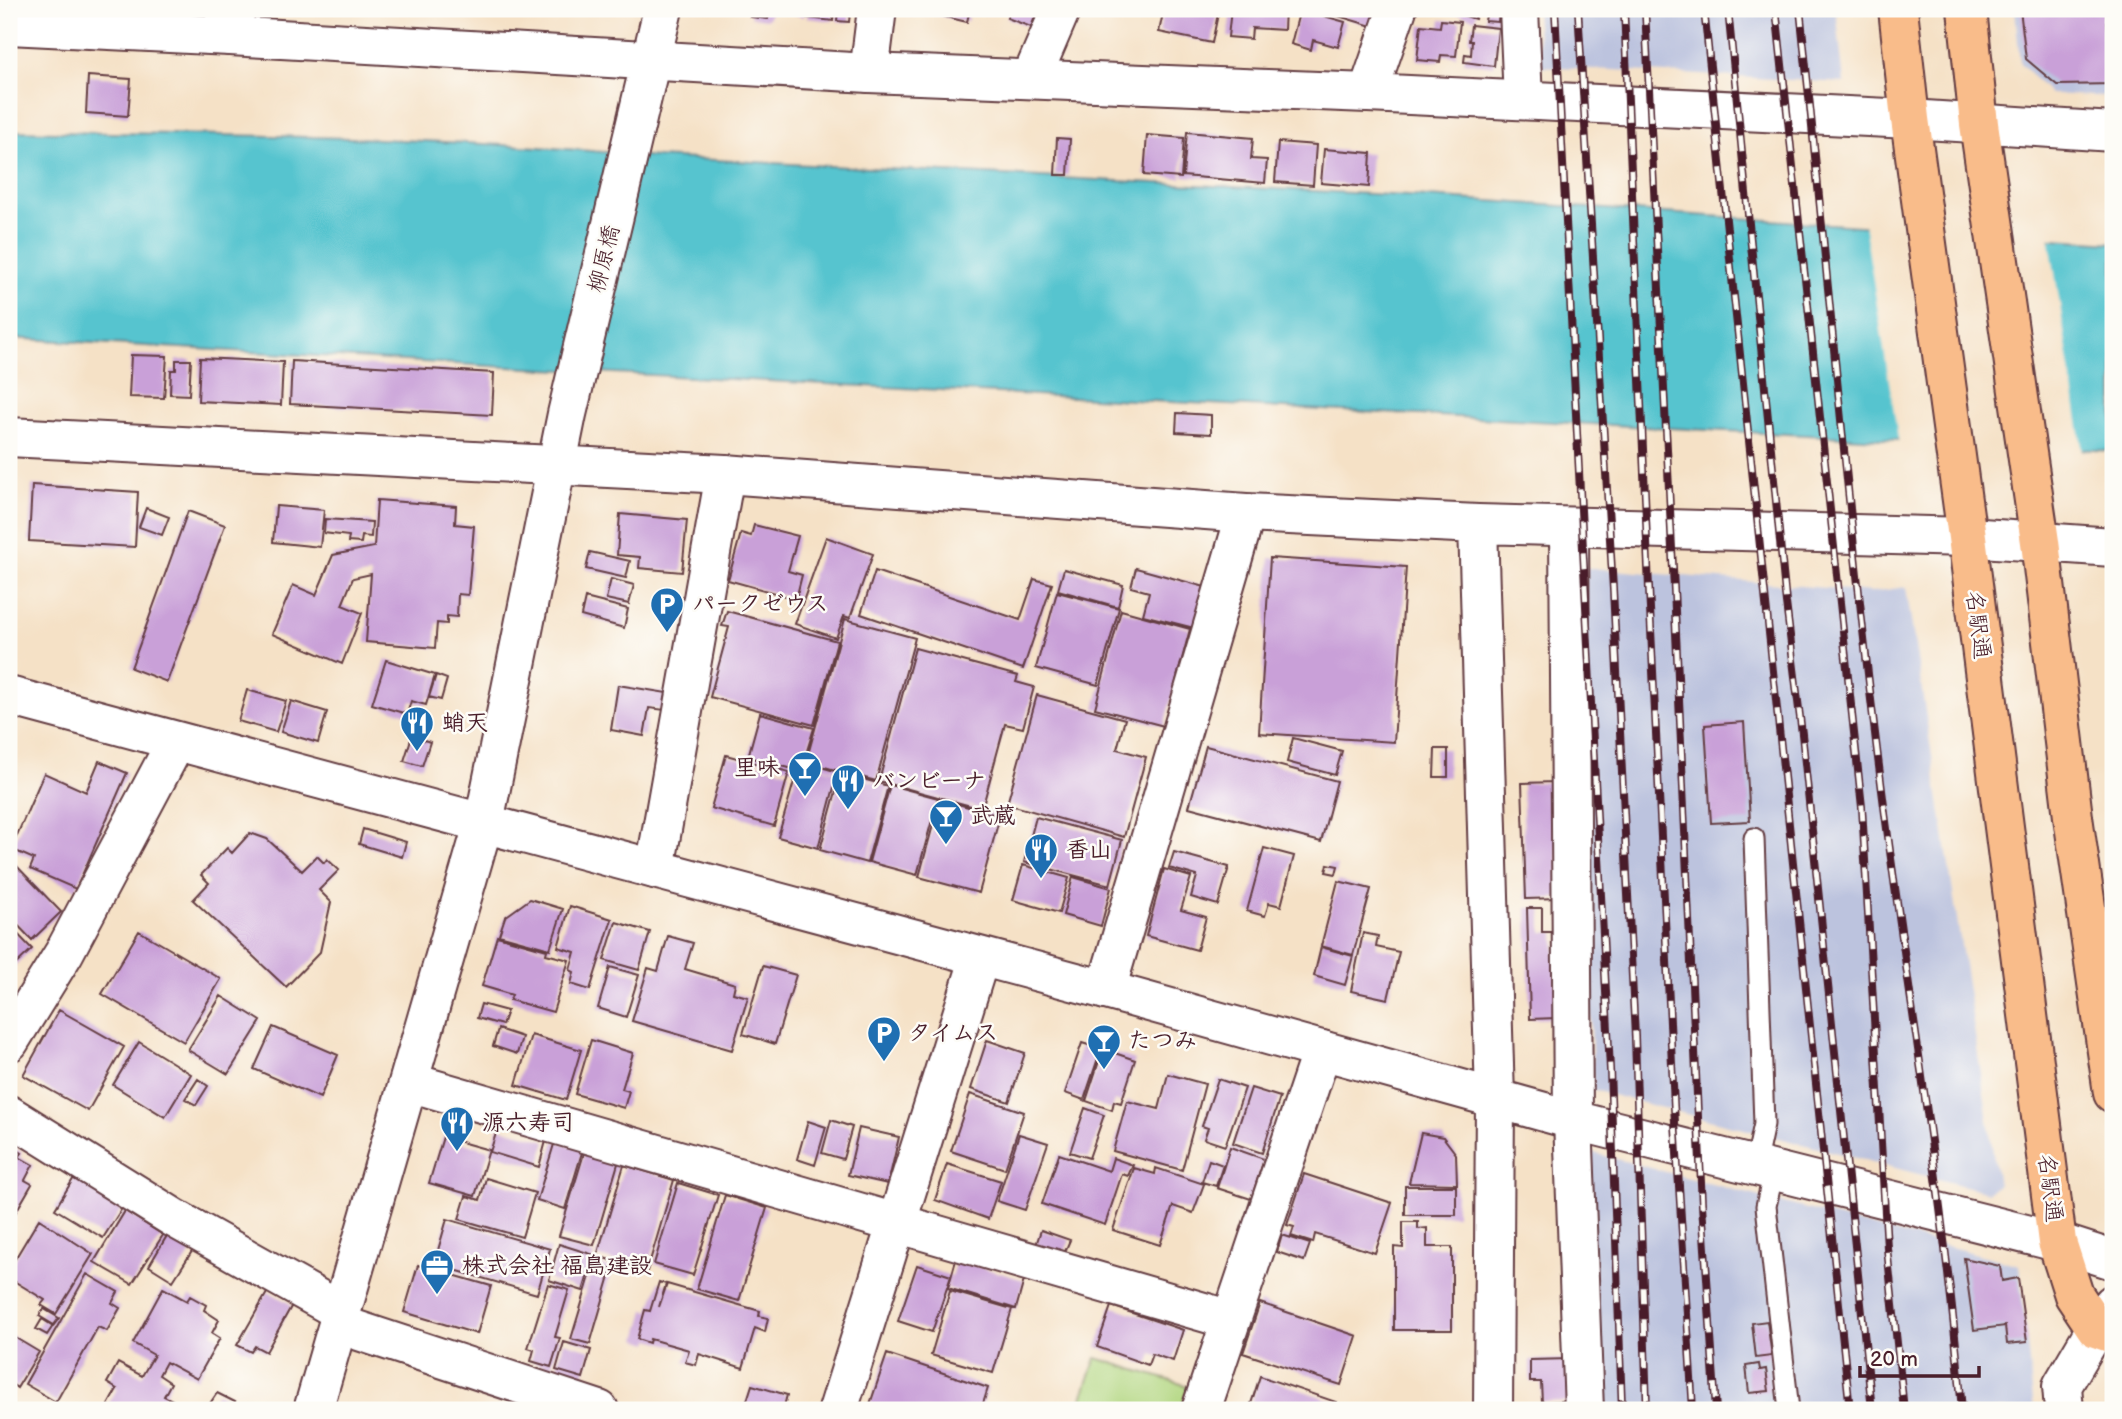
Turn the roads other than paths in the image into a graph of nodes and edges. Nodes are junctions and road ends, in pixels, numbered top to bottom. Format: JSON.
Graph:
{"nodes":[{"id":1,"x":663,"y":9,"type":"edge"},
{"id":2,"x":877,"y":9,"type":"edge"},
{"id":3,"x":1061,"y":9,"type":"edge"},
{"id":4,"x":1396,"y":9,"type":"edge"},
{"id":5,"x":1519,"y":9,"type":"edge"},
{"id":6,"x":1898,"y":9,"type":"edge"},
{"id":7,"x":1967,"y":9,"type":"edge"},
{"id":8,"x":233,"y":22,"type":"edge"},
{"id":9,"x":9,"y":25,"type":"edge"},
{"id":10,"x":653,"y":59,"type":"junction"},
{"id":11,"x":869,"y":73,"type":"junction"},
{"id":12,"x":1031,"y":79,"type":"junction"},
{"id":13,"x":1368,"y":93,"type":"junction"},
{"id":14,"x":1523,"y":100,"type":"junction"},
{"id":15,"x":1910,"y":119,"type":"junction"},
{"id":16,"x":1979,"y":124,"type":"junction"},
{"id":17,"x":2113,"y":132,"type":"edge"},
{"id":18,"x":9,"y":437,"type":"edge"},
{"id":19,"x":557,"y":463,"type":"junction"},
{"id":20,"x":725,"y":474,"type":"junction"},
{"id":21,"x":1246,"y":513,"type":"junction"},
{"id":22,"x":1478,"y":524,"type":"junction"},
{"id":23,"x":1569,"y":527,"type":"junction"},
{"id":24,"x":1966,"y":537,"type":"junction"},
{"id":25,"x":2040,"y":542,"type":"junction"},
{"id":26,"x":2113,"y":547,"type":"edge"},
{"id":27,"x":9,"y":696,"type":"edge"},
{"id":28,"x":176,"y":741,"type":"junction"},
{"id":29,"x":484,"y":822,"type":"junction"},
{"id":30,"x":1754,"y":838,"type":"dead end"},
{"id":31,"x":655,"y":869,"type":"junction"},
{"id":32,"x":980,"y":957,"type":"junction"},
{"id":33,"x":1106,"y":990,"type":"junction"},
{"id":34,"x":9,"y":1042,"type":"edge"},
{"id":35,"x":1322,"y":1050,"type":"junction"},
{"id":36,"x":409,"y":1082,"type":"junction"},
{"id":37,"x":2113,"y":1093,"type":"edge"},
{"id":38,"x":1494,"y":1098,"type":"junction"},
{"id":39,"x":9,"y":1115,"type":"edge"},
{"id":40,"x":1573,"y":1120,"type":"junction"},
{"id":41,"x":1765,"y":1168,"type":"junction"},
{"id":42,"x":896,"y":1225,"type":"junction"},
{"id":43,"x":2057,"y":1242,"type":"junction"},
{"id":44,"x":2113,"y":1260,"type":"edge"},
{"id":45,"x":340,"y":1318,"type":"junction"},
{"id":46,"x":1231,"y":1320,"type":"junction"},
{"id":47,"x":2107,"y":1322,"type":"edge"},
{"id":48,"x":313,"y":1410,"type":"edge"},
{"id":49,"x":599,"y":1410,"type":"edge"},
{"id":50,"x":838,"y":1410,"type":"edge"},
{"id":51,"x":1201,"y":1410,"type":"edge"},
{"id":52,"x":1493,"y":1410,"type":"edge"},
{"id":53,"x":1584,"y":1410,"type":"edge"},
{"id":54,"x":1789,"y":1410,"type":"edge"},
{"id":55,"x":2064,"y":1410,"type":"edge"}],
"edges":[{"from":1,"to":10,"type":"street","name":"柳原橋"},
{"from":2,"to":11,"type":"street"},
{"from":3,"to":12,"type":"street"},
{"from":4,"to":13,"type":"street"},
{"from":5,"to":14,"type":"street"},
{"from":6,"to":15,"type":"main road","name":"名駅通"},
{"from":7,"to":16,"type":"main road"},
{"from":8,"to":9,"type":"street"},
{"from":8,"to":10,"type":"street"},
{"from":10,"to":11,"type":"street"},
{"from":10,"to":19,"type":"street","name":"柳原橋"},
{"from":11,"to":12,"type":"street"},
{"from":12,"to":13,"type":"street"},
{"from":13,"to":14,"type":"street"},
{"from":14,"to":15,"type":"street"},
{"from":15,"to":16,"type":"street"},
{"from":15,"to":24,"type":"main road","name":"名駅通"},
{"from":16,"to":17,"type":"street"},
{"from":16,"to":25,"type":"main road"},
{"from":18,"to":19,"type":"street"},
{"from":19,"to":20,"type":"street"},
{"from":19,"to":29,"type":"street","name":"柳原橋"},
{"from":20,"to":21,"type":"street"},
{"from":20,"to":31,"type":"street"},
{"from":21,"to":22,"type":"street"},
{"from":21,"to":33,"type":"street"},
{"from":22,"to":23,"type":"street"},
{"from":22,"to":38,"type":"street"},
{"from":23,"to":24,"type":"street"},
{"from":23,"to":40,"type":"street"},
{"from":24,"to":25,"type":"street"},
{"from":24,"to":43,"type":"main road","name":"名駅通"},
{"from":25,"to":26,"type":"street"},
{"from":25,"to":37,"type":"main road"},
{"from":27,"to":28,"type":"street"},
{"from":28,"to":29,"type":"street"},
{"from":28,"to":34,"type":"street"},
{"from":29,"to":31,"type":"street"},
{"from":29,"to":36,"type":"street","name":"柳原橋"},
{"from":30,"to":41,"type":"lane"},
{"from":31,"to":32,"type":"street"},
{"from":32,"to":33,"type":"street"},
{"from":32,"to":42,"type":"street"},
{"from":33,"to":35,"type":"street"},
{"from":35,"to":38,"type":"street"},
{"from":35,"to":46,"type":"street"},
{"from":36,"to":42,"type":"street"},
{"from":36,"to":45,"type":"street","name":"柳原橋"},
{"from":38,"to":40,"type":"street"},
{"from":38,"to":52,"type":"street"},
{"from":39,"to":45,"type":"street"},
{"from":40,"to":41,"type":"street"},
{"from":40,"to":53,"type":"street"},
{"from":41,"to":43,"type":"street"},
{"from":41,"to":54,"type":"lane"},
{"from":42,"to":46,"type":"street"},
{"from":42,"to":50,"type":"street"},
{"from":43,"to":44,"type":"street"},
{"from":43,"to":47,"type":"main road","name":"名駅通"},
{"from":45,"to":48,"type":"street","name":"柳原橋"},
{"from":45,"to":49,"type":"street"},
{"from":46,"to":51,"type":"street"},
{"from":47,"to":55,"type":"street"}]}
